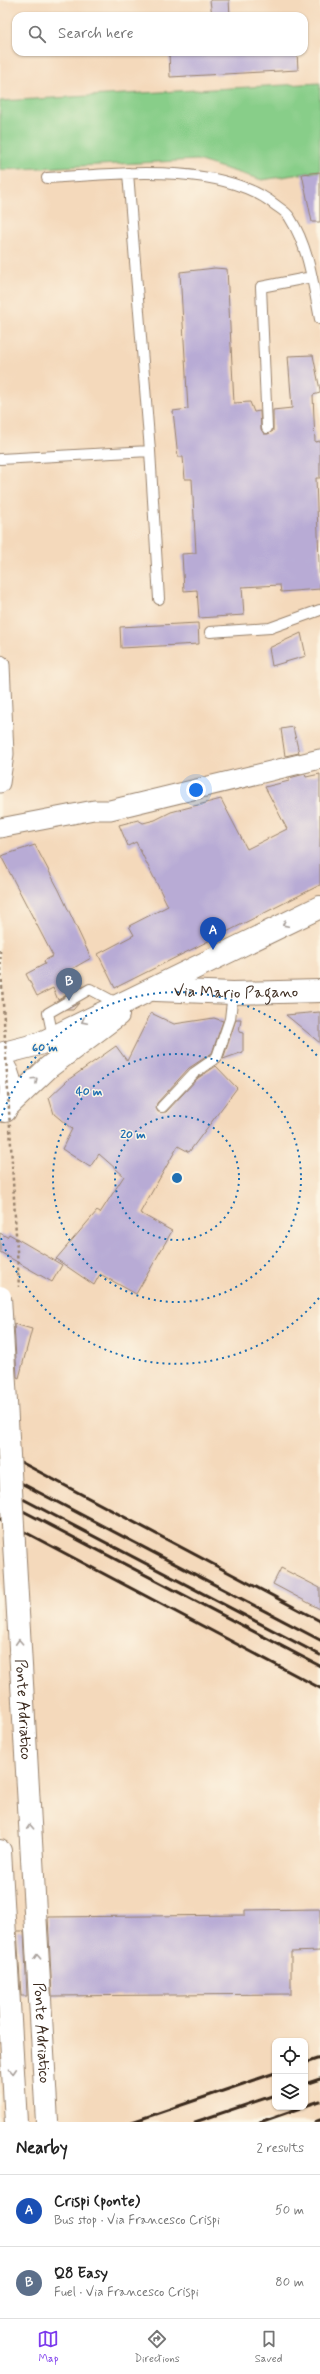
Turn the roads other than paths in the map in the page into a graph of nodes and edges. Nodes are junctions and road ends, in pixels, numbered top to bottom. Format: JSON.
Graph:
{"nodes":[{"id":1,"x":128,"y":173,"type":"junction"},
{"id":2,"x":47,"y":178,"type":"dead end"},
{"id":3,"x":312,"y":277,"type":"junction"},
{"id":4,"x":320,"y":319,"type":"edge"},
{"id":5,"x":267,"y":428,"type":"dead end"},
{"id":6,"x":150,"y":451,"type":"junction"},
{"id":7,"x":0,"y":459,"type":"edge"},
{"id":8,"x":159,"y":599,"type":"dead end"},
{"id":9,"x":320,"y":610,"type":"edge"},
{"id":10,"x":210,"y":632,"type":"dead end"},
{"id":11,"x":0,"y":665,"type":"edge"},
{"id":12,"x":2,"y":750,"type":"edge"},
{"id":13,"x":320,"y":759,"type":"edge"},
{"id":14,"x":0,"y":783,"type":"edge"},
{"id":15,"x":0,"y":828,"type":"edge"},
{"id":16,"x":320,"y":907,"type":"edge"},
{"id":17,"x":153,"y":990,"type":"junction"},
{"id":18,"x":320,"y":991,"type":"edge"},
{"id":19,"x":233,"y":993,"type":"junction"},
{"id":20,"x":0,"y":1054,"type":"edge"},
{"id":21,"x":0,"y":1061,"type":"edge"},
{"id":22,"x":162,"y":1107,"type":"dead end"},
{"id":23,"x":4,"y":1113,"type":"edge"},
{"id":24,"x":0,"y":1297,"type":"edge"},
{"id":25,"x":0,"y":1851,"type":"edge"},
{"id":26,"x":16,"y":2122,"type":"edge"},
{"id":27,"x":47,"y":2122,"type":"edge"}],
"edges":[{"from":1,"to":2,"type":"lane"},
{"from":1,"to":3,"type":"lane"},
{"from":1,"to":6,"type":"lane"},
{"from":3,"to":4,"type":"lane"},
{"from":3,"to":5,"type":"lane"},
{"from":6,"to":7,"type":"lane"},
{"from":6,"to":8,"type":"lane"},
{"from":9,"to":10,"type":"lane"},
{"from":11,"to":12,"type":"street"},
{"from":12,"to":14,"type":"street"},
{"from":13,"to":15,"type":"street"},
{"from":16,"to":17,"type":"main road","one_way":true},
{"from":17,"to":19,"type":"main road","name":"Via Mario Pagano"},
{"from":17,"to":20,"type":"main road","one_way":true},
{"from":23,"to":17,"type":"main road","one_way":true},
{"from":18,"to":19,"type":"main road","name":"Via Mario Pagano"},
{"from":19,"to":22,"type":"lane"},
{"from":21,"to":23,"type":"main road"},
{"from":27,"to":24,"type":"main road","name":"Ponte Adriatico","one_way":true,"bridge":true},
{"from":25,"to":26,"type":"main road","name":"Ponte Adriatico","one_way":true}]}
